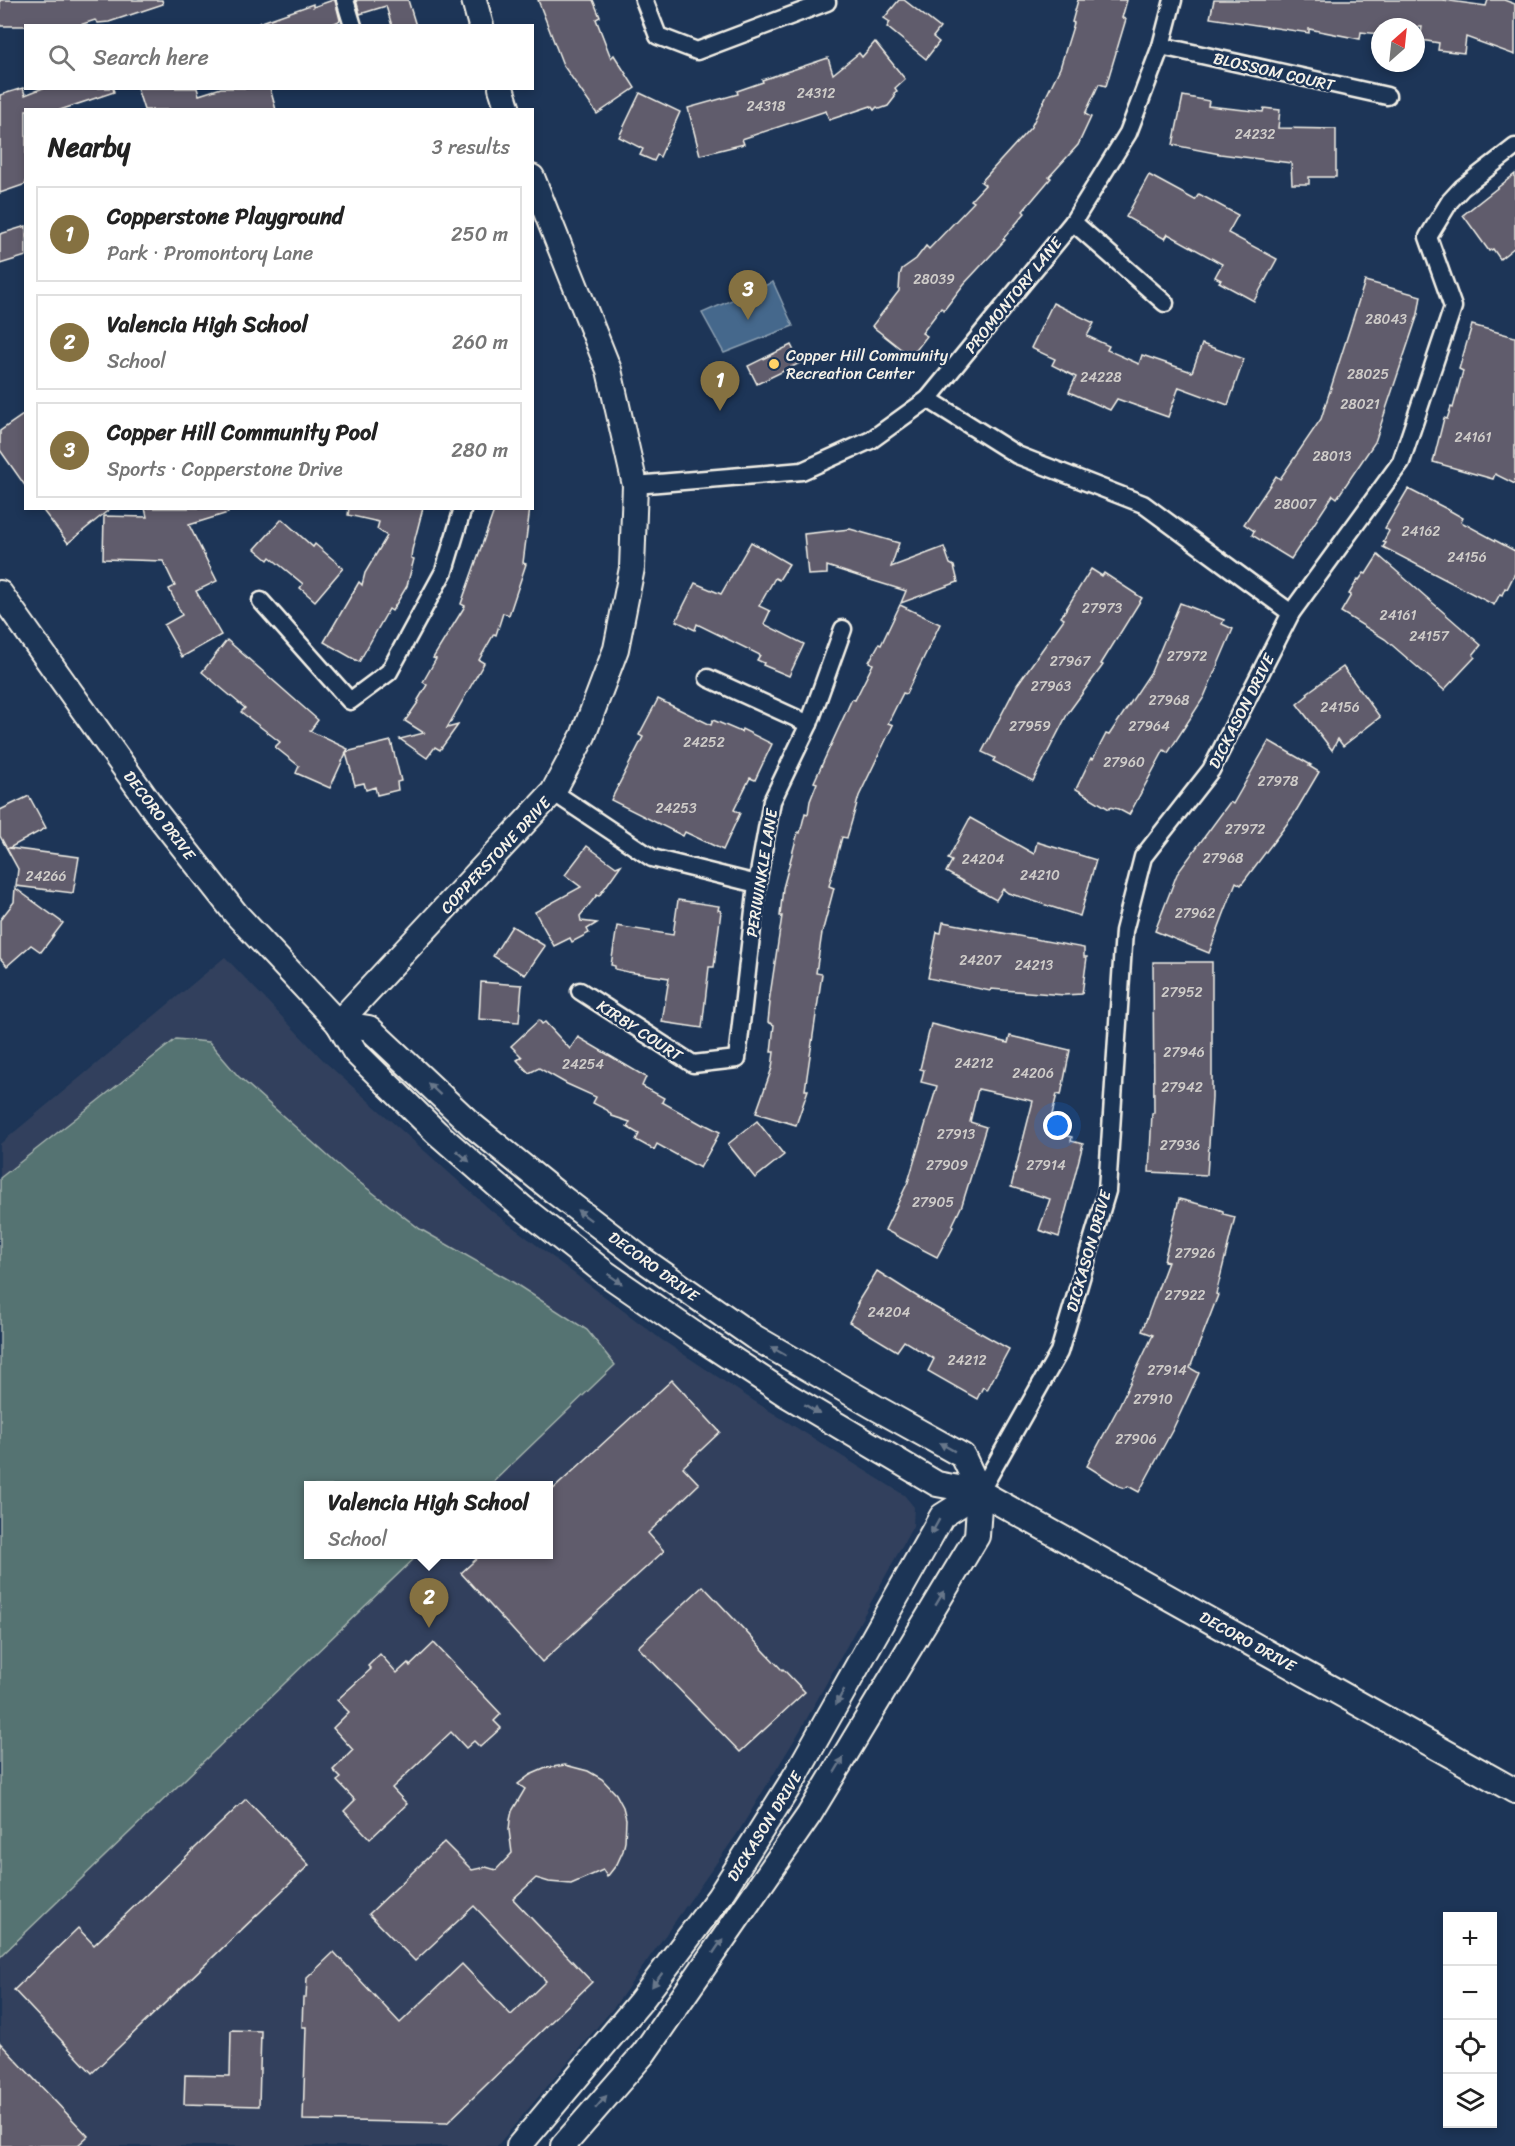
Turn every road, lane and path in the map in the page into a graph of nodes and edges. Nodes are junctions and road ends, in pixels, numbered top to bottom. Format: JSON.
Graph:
{"nodes":[{"id":1,"x":345,"y":0,"type":"edge"},
{"id":2,"x":474,"y":0,"type":"edge"},
{"id":3,"x":644,"y":0,"type":"edge"},
{"id":4,"x":1173,"y":0,"type":"edge"},
{"id":5,"x":827,"y":2,"type":"dead end"},
{"id":6,"x":352,"y":24,"type":"edge"},
{"id":7,"x":480,"y":24,"type":"edge"},
{"id":8,"x":1161,"y":46,"type":"junction"},
{"id":9,"x":502,"y":90,"type":"edge"},
{"id":10,"x":1387,"y":96,"type":"dead end"},
{"id":11,"x":507,"y":108,"type":"edge"},
{"id":12,"x":1515,"y":147,"type":"edge"},
{"id":13,"x":534,"y":182,"type":"edge"},
{"id":14,"x":1073,"y":222,"type":"junction"},
{"id":15,"x":1165,"y":303,"type":"dead end"},
{"id":16,"x":928,"y":399,"type":"junction"},
{"id":17,"x":635,"y":485,"type":"junction"},
{"id":18,"x":462,"y":510,"type":"edge"},
{"id":19,"x":1,"y":598,"type":"edge"},
{"id":20,"x":261,"y":601,"type":"dead end"},
{"id":21,"x":1292,"y":613,"type":"junction"},
{"id":22,"x":843,"y":629,"type":"dead end"},
{"id":23,"x":708,"y":678,"type":"dead end"},
{"id":24,"x":808,"y":724,"type":"junction"},
{"id":25,"x":553,"y":792,"type":"junction"},
{"id":26,"x":757,"y":884,"type":"junction"},
{"id":27,"x":579,"y":991,"type":"dead end"},
{"id":28,"x":338,"y":1023,"type":"junction"},
{"id":29,"x":737,"y":1059,"type":"joint"},
{"id":30,"x":980,"y":1492,"type":"junction"},
{"id":31,"x":1515,"y":1791,"type":"edge"},
{"id":32,"x":519,"y":2146,"type":"edge"},
{"id":33,"x":563,"y":2146,"type":"edge"}],
"edges":[{"from":1,"to":6,"type":"street"},
{"from":2,"to":7,"type":"main road"},
{"from":3,"to":5,"type":"street"},
{"from":4,"to":8,"type":"street","name":"PROMONTORY LANE"},
{"from":8,"to":10,"type":"street","name":"BLOSSOM COURT"},
{"from":8,"to":14,"type":"street","name":"PROMONTORY LANE"},
{"from":9,"to":11,"type":"main road"},
{"from":12,"to":21,"type":"street","name":"DICKASON DRIVE"},
{"from":13,"to":17,"type":"main road","name":"COPPERSTONE DRIVE"},
{"from":14,"to":15,"type":"street"},
{"from":14,"to":16,"type":"street","name":"PROMONTORY LANE"},
{"from":16,"to":17,"type":"street","name":"PROMONTORY LANE"},
{"from":16,"to":21,"type":"street"},
{"from":17,"to":25,"type":"main road","name":"COPPERSTONE DRIVE"},
{"from":18,"to":20,"type":"street"},
{"from":19,"to":28,"type":"main road","name":"DECORO DRIVE"},
{"from":21,"to":30,"type":"street","name":"DICKASON DRIVE"},
{"from":22,"to":24,"type":"street","name":"PERIWINKLE LANE"},
{"from":23,"to":24,"type":"street"},
{"from":24,"to":26,"type":"street","name":"PERIWINKLE LANE"},
{"from":25,"to":26,"type":"street"},
{"from":25,"to":28,"type":"main road","name":"COPPERSTONE DRIVE"},
{"from":26,"to":29,"type":"street","name":"PERIWINKLE LANE"},
{"from":27,"to":29,"type":"street","name":"KIRBY COURT"},
{"from":28,"to":30,"type":"main road","name":"DECORO DRIVE","one_way":true},
{"from":30,"to":28,"type":"main road","name":"DECORO DRIVE","one_way":true},
{"from":30,"to":31,"type":"main road","name":"DECORO DRIVE"},
{"from":30,"to":32,"type":"main road","name":"DICKASON DRIVE","one_way":true},
{"from":33,"to":30,"type":"main road","name":"DICKASON DRIVE","one_way":true}]}
